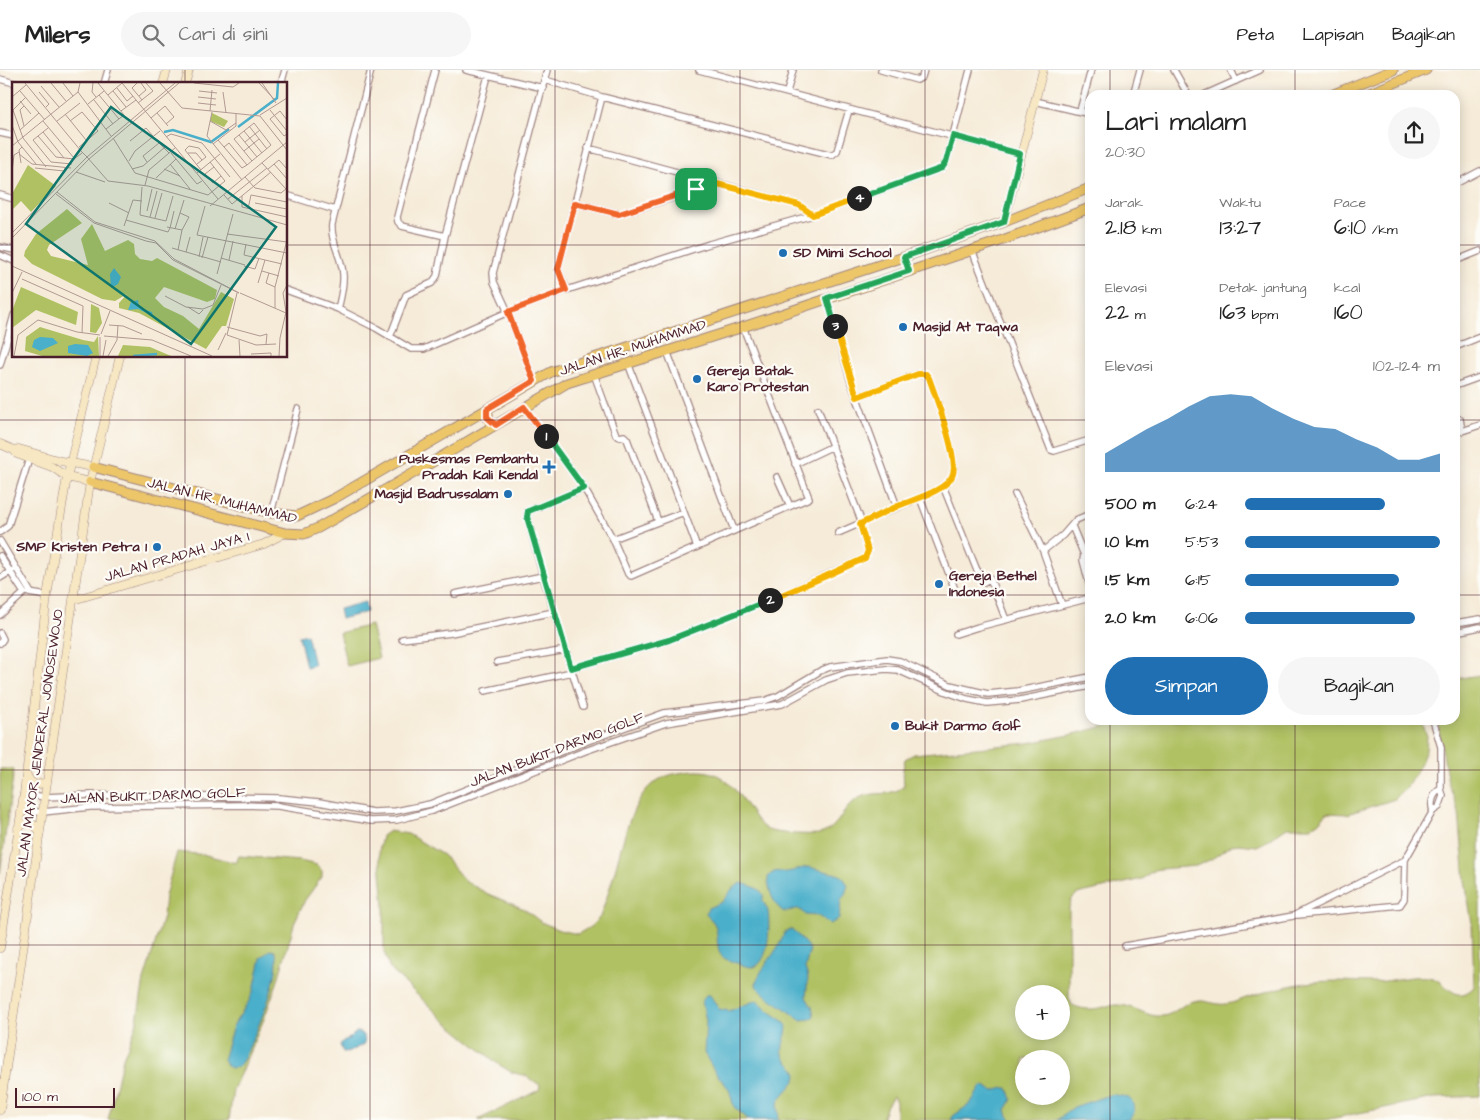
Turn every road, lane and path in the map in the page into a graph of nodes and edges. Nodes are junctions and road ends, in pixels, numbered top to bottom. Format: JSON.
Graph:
{"nodes":[{"id":1,"x":371,"y":70,"type":"edge"},
{"id":2,"x":435,"y":70,"type":"edge"},
{"id":3,"x":466,"y":70,"type":"edge"},
{"id":4,"x":547,"y":70,"type":"edge"},
{"id":5,"x":699,"y":70,"type":"edge"},
{"id":6,"x":792,"y":70,"type":"edge"},
{"id":7,"x":882,"y":70,"type":"edge"},
{"id":8,"x":924,"y":70,"type":"edge"},
{"id":9,"x":970,"y":70,"type":"edge"},
{"id":10,"x":1043,"y":70,"type":"edge"},
{"id":11,"x":1091,"y":70,"type":"edge"},
{"id":12,"x":1140,"y":70,"type":"edge"},
{"id":13,"x":1174,"y":70,"type":"edge"},
{"id":14,"x":1231,"y":70,"type":"edge"},
{"id":15,"x":1260,"y":70,"type":"edge"},
{"id":16,"x":1393,"y":70,"type":"edge"},
{"id":17,"x":1426,"y":70,"type":"edge"},
{"id":18,"x":488,"y":76,"type":"junction"},
{"id":19,"x":545,"y":80,"type":"junction"},
{"id":20,"x":1236,"y":82,"type":"junction"},
{"id":21,"x":543,"y":88,"type":"junction"},
{"id":22,"x":1086,"y":90,"type":"edge"},
{"id":23,"x":1134,"y":90,"type":"edge"},
{"id":24,"x":1185,"y":90,"type":"edge"},
{"id":25,"x":1216,"y":90,"type":"edge"},
{"id":26,"x":1343,"y":90,"type":"edge"},
{"id":27,"x":1377,"y":90,"type":"edge"},
{"id":28,"x":787,"y":92,"type":"junction"},
{"id":29,"x":1085,"y":92,"type":"edge"},
{"id":30,"x":602,"y":97,"type":"junction"},
{"id":31,"x":1035,"y":100,"type":"junction"},
{"id":32,"x":849,"y":110,"type":"junction"},
{"id":33,"x":1080,"y":111,"type":"junction"},
{"id":34,"x":1085,"y":112,"type":"edge"},
{"id":35,"x":953,"y":136,"type":"junction"},
{"id":36,"x":588,"y":148,"type":"junction"},
{"id":37,"x":1020,"y":154,"type":"junction"},
{"id":38,"x":1480,"y":171,"type":"edge"},
{"id":39,"x":702,"y":180,"type":"junction"},
{"id":40,"x":1460,"y":181,"type":"edge"},
{"id":41,"x":1085,"y":190,"type":"edge"},
{"id":42,"x":288,"y":196,"type":"edge"},
{"id":43,"x":575,"y":203,"type":"junction"},
{"id":44,"x":335,"y":210,"type":"junction"},
{"id":45,"x":1085,"y":210,"type":"edge"},
{"id":46,"x":813,"y":215,"type":"junction"},
{"id":47,"x":1004,"y":222,"type":"junction"},
{"id":48,"x":444,"y":236,"type":"junction"},
{"id":49,"x":972,"y":250,"type":"junction"},
{"id":50,"x":1480,"y":251,"type":"edge"},
{"id":51,"x":0,"y":256,"type":"edge"},
{"id":52,"x":904,"y":257,"type":"junction"},
{"id":53,"x":1460,"y":259,"type":"edge"},
{"id":54,"x":12,"y":260,"type":"edge"},
{"id":55,"x":909,"y":271,"type":"junction"},
{"id":56,"x":566,"y":290,"type":"junction"},
{"id":57,"x":288,"y":291,"type":"edge"},
{"id":58,"x":827,"y":298,"type":"junction"},
{"id":59,"x":767,"y":302,"type":"junction"},
{"id":60,"x":338,"y":309,"type":"junction"},
{"id":61,"x":746,"y":309,"type":"junction"},
{"id":62,"x":508,"y":312,"type":"junction"},
{"id":63,"x":773,"y":316,"type":"junction"},
{"id":64,"x":12,"y":322,"type":"edge"},
{"id":65,"x":747,"y":325,"type":"junction"},
{"id":66,"x":390,"y":337,"type":"junction"},
{"id":67,"x":1480,"y":337,"type":"edge"},
{"id":68,"x":1460,"y":345,"type":"edge"},
{"id":69,"x":667,"y":351,"type":"junction"},
{"id":70,"x":96,"y":358,"type":"edge"},
{"id":71,"x":120,"y":358,"type":"edge"},
{"id":72,"x":628,"y":363,"type":"junction"},
{"id":73,"x":0,"y":364,"type":"edge"},
{"id":74,"x":594,"y":374,"type":"junction"},
{"id":75,"x":1480,"y":377,"type":"edge"},
{"id":76,"x":534,"y":381,"type":"junction"},
{"id":77,"x":1460,"y":384,"type":"edge"},
{"id":78,"x":857,"y":397,"type":"junction"},
{"id":79,"x":524,"y":407,"type":"junction"},
{"id":80,"x":298,"y":409,"type":"dead end"},
{"id":81,"x":487,"y":409,"type":"junction"},
{"id":82,"x":818,"y":409,"type":"dead end"},
{"id":83,"x":1460,"y":420,"type":"dead end"},
{"id":84,"x":496,"y":425,"type":"junction"},
{"id":85,"x":1480,"y":425,"type":"edge"},
{"id":86,"x":1462,"y":432,"type":"joint"},
{"id":87,"x":1085,"y":442,"type":"edge"},
{"id":88,"x":0,"y":444,"type":"edge"},
{"id":89,"x":833,"y":446,"type":"junction"},
{"id":90,"x":14,"y":450,"type":"junction"},
{"id":91,"x":29,"y":458,"type":"junction"},
{"id":92,"x":70,"y":462,"type":"junction"},
{"id":93,"x":795,"y":464,"type":"junction"},
{"id":94,"x":93,"y":468,"type":"junction"},
{"id":95,"x":67,"y":477,"type":"junction"},
{"id":96,"x":777,"y":477,"type":"dead end"},
{"id":97,"x":90,"y":482,"type":"junction"},
{"id":98,"x":943,"y":486,"type":"junction"},
{"id":99,"x":584,"y":488,"type":"junction"},
{"id":100,"x":1015,"y":494,"type":"dead end"},
{"id":101,"x":920,"y":498,"type":"junction"},
{"id":102,"x":790,"y":506,"type":"junction"},
{"id":103,"x":897,"y":507,"type":"junction"},
{"id":104,"x":684,"y":512,"type":"junction"},
{"id":105,"x":272,"y":513,"type":"junction"},
{"id":106,"x":1085,"y":516,"type":"edge"},
{"id":107,"x":658,"y":521,"type":"junction"},
{"id":108,"x":861,"y":523,"type":"junction"},
{"id":109,"x":0,"y":524,"type":"edge"},
{"id":110,"x":8,"y":526,"type":"junction"},
{"id":111,"x":1072,"y":526,"type":"junction"},
{"id":112,"x":734,"y":530,"type":"junction"},
{"id":113,"x":0,"y":532,"type":"edge"},
{"id":114,"x":285,"y":533,"type":"junction"},
{"id":115,"x":838,"y":533,"type":"dead end"},
{"id":116,"x":613,"y":540,"type":"junction"},
{"id":117,"x":0,"y":541,"type":"edge"},
{"id":118,"x":697,"y":547,"type":"junction"},
{"id":119,"x":1043,"y":551,"type":"junction"},
{"id":120,"x":0,"y":556,"type":"edge"},
{"id":121,"x":1085,"y":568,"type":"edge"},
{"id":122,"x":13,"y":570,"type":"junction"},
{"id":123,"x":543,"y":576,"type":"junction"},
{"id":124,"x":0,"y":578,"type":"edge"},
{"id":125,"x":954,"y":587,"type":"dead end"},
{"id":126,"x":24,"y":593,"type":"junction"},
{"id":127,"x":31,"y":593,"type":"junction"},
{"id":128,"x":455,"y":594,"type":"dead end"},
{"id":129,"x":47,"y":596,"type":"junction"},
{"id":130,"x":1085,"y":599,"type":"edge"},
{"id":131,"x":73,"y":600,"type":"junction"},
{"id":132,"x":1062,"y":605,"type":"junction"},
{"id":133,"x":554,"y":612,"type":"junction"},
{"id":134,"x":0,"y":615,"type":"edge"},
{"id":135,"x":1480,"y":619,"type":"edge"},
{"id":136,"x":1006,"y":620,"type":"junction"},
{"id":137,"x":1460,"y":622,"type":"edge"},
{"id":138,"x":1480,"y":628,"type":"edge"},
{"id":139,"x":1460,"y":631,"type":"edge"},
{"id":140,"x":0,"y":633,"type":"edge"},
{"id":141,"x":956,"y":634,"type":"dead end"},
{"id":142,"x":402,"y":640,"type":"dead end"},
{"id":143,"x":0,"y":643,"type":"edge"},
{"id":144,"x":566,"y":650,"type":"junction"},
{"id":145,"x":497,"y":662,"type":"dead end"},
{"id":146,"x":572,"y":670,"type":"junction"},
{"id":147,"x":1085,"y":677,"type":"edge"},
{"id":148,"x":1085,"y":687,"type":"edge"},
{"id":149,"x":484,"y":691,"type":"dead end"},
{"id":150,"x":583,"y":707,"type":"dead end"},
{"id":151,"x":1434,"y":725,"type":"edge"},
{"id":152,"x":26,"y":774,"type":"junction"},
{"id":153,"x":47,"y":782,"type":"junction"},
{"id":154,"x":24,"y":794,"type":"junction"},
{"id":155,"x":74,"y":796,"type":"junction"},
{"id":156,"x":115,"y":796,"type":"junction"},
{"id":157,"x":45,"y":797,"type":"junction"},
{"id":158,"x":115,"y":806,"type":"junction"},
{"id":159,"x":76,"y":808,"type":"junction"},
{"id":160,"x":21,"y":812,"type":"junction"},
{"id":161,"x":43,"y":812,"type":"junction"},
{"id":162,"x":18,"y":828,"type":"junction"},
{"id":163,"x":40,"y":832,"type":"junction"},
{"id":164,"x":1405,"y":860,"type":"junction"},
{"id":165,"x":1293,"y":916,"type":"junction"},
{"id":166,"x":1125,"y":946,"type":"dead end"},
{"id":167,"x":0,"y":948,"type":"edge"},
{"id":168,"x":8,"y":1060,"type":"junction"},
{"id":169,"x":0,"y":1065,"type":"edge"},
{"id":170,"x":0,"y":1110,"type":"edge"}],
"edges":[{"from":1,"to":44,"type":"street"},
{"from":2,"to":48,"type":"street"},
{"from":3,"to":18,"type":"street"},
{"from":4,"to":19,"type":"street"},
{"from":5,"to":28,"type":"street"},
{"from":6,"to":28,"type":"street"},
{"from":7,"to":8,"type":"street"},
{"from":9,"to":35,"type":"street"},
{"from":10,"to":31,"type":"main road"},
{"from":11,"to":22,"type":"street"},
{"from":12,"to":23,"type":"street"},
{"from":13,"to":24,"type":"street"},
{"from":14,"to":20,"type":"street"},
{"from":15,"to":20,"type":"street"},
{"from":16,"to":26,"type":"main road"},
{"from":17,"to":27,"type":"main road"},
{"from":18,"to":21,"type":"street"},
{"from":18,"to":48,"type":"street"},
{"from":19,"to":21,"type":"street"},
{"from":19,"to":30,"type":"street"},
{"from":20,"to":25,"type":"street"},
{"from":21,"to":62,"type":"street"},
{"from":28,"to":32,"type":"street"},
{"from":29,"to":33,"type":"street"},
{"from":30,"to":32,"type":"street"},
{"from":30,"to":36,"type":"street"},
{"from":31,"to":33,"type":"street"},
{"from":31,"to":37,"type":"main road"},
{"from":32,"to":35,"type":"street"},
{"from":33,"to":34,"type":"street"},
{"from":35,"to":37,"type":"street"},
{"from":35,"to":46,"type":"street"},
{"from":36,"to":39,"type":"street"},
{"from":36,"to":43,"type":"street"},
{"from":37,"to":47,"type":"main road"},
{"from":38,"to":40,"type":"street"},
{"from":39,"to":43,"type":"street"},
{"from":39,"to":46,"type":"street"},
{"from":41,"to":47,"type":"main road","name":"JALAN HR. MUHAMMAD"},
{"from":42,"to":44,"type":"street"},
{"from":43,"to":56,"type":"street"},
{"from":44,"to":60,"type":"street"},
{"from":45,"to":49,"type":"main road","name":"JALAN HR. MUHAMMAD"},
{"from":46,"to":56,"type":"street"},
{"from":47,"to":52,"type":"main road","name":"JALAN HR. MUHAMMAD"},
{"from":48,"to":66,"type":"street"},
{"from":49,"to":55,"type":"main road","name":"JALAN HR. MUHAMMAD"},
{"from":49,"to":87,"type":"street"},
{"from":50,"to":53,"type":"street"},
{"from":51,"to":54,"type":"street"},
{"from":52,"to":55,"type":"main road"},
{"from":52,"to":59,"type":"main road","name":"JALAN HR. MUHAMMAD"},
{"from":55,"to":58,"type":"main road","name":"JALAN HR. MUHAMMAD"},
{"from":56,"to":62,"type":"street"},
{"from":57,"to":60,"type":"street"},
{"from":58,"to":63,"type":"main road","name":"JALAN HR. MUHAMMAD"},
{"from":58,"to":78,"type":"street"},
{"from":59,"to":61,"type":"main road","name":"JALAN HR. MUHAMMAD"},
{"from":59,"to":63,"type":"main road"},
{"from":60,"to":66,"type":"street"},
{"from":61,"to":65,"type":"main road"},
{"from":61,"to":76,"type":"main road","name":"JALAN HR. MUHAMMAD"},
{"from":62,"to":66,"type":"street"},
{"from":62,"to":76,"type":"street"},
{"from":63,"to":65,"type":"main road","name":"JALAN HR. MUHAMMAD"},
{"from":64,"to":73,"type":"street"},
{"from":65,"to":69,"type":"main road","name":"JALAN HR. MUHAMMAD"},
{"from":65,"to":93,"type":"street"},
{"from":67,"to":68,"type":"street"},
{"from":69,"to":72,"type":"main road","name":"JALAN HR. MUHAMMAD"},
{"from":69,"to":112,"type":"street"},
{"from":70,"to":92,"type":"main road","name":"JALAN MAYOR JENDERAL JONOSEWOJO"},
{"from":71,"to":94,"type":"main road","name":"JALAN MAYOR JENDERAL JONOSEWOJO"},
{"from":72,"to":74,"type":"main road","name":"JALAN HR. MUHAMMAD"},
{"from":72,"to":104,"type":"street"},
{"from":74,"to":79,"type":"main road","name":"JALAN HR. MUHAMMAD"},
{"from":74,"to":107,"type":"street"},
{"from":75,"to":77,"type":"street"},
{"from":76,"to":81,"type":"main road","name":"JALAN HR. MUHAMMAD"},
{"from":78,"to":98,"type":"street"},
{"from":78,"to":103,"type":"street"},
{"from":79,"to":84,"type":"main road","name":"JALAN HR. MUHAMMAD"},
{"from":79,"to":99,"type":"street"},
{"from":80,"to":105,"type":"street"},
{"from":81,"to":84,"type":"main road"},
{"from":81,"to":105,"type":"main road","name":"JALAN HR. MUHAMMAD"},
{"from":82,"to":89,"type":"street"},
{"from":83,"to":86,"type":"street"},
{"from":84,"to":114,"type":"main road","name":"JALAN HR. MUHAMMAD"},
{"from":85,"to":86,"type":"street"},
{"from":88,"to":90,"type":"main road"},
{"from":89,"to":93,"type":"street"},
{"from":89,"to":108,"type":"street"},
{"from":90,"to":91,"type":"main road"},
{"from":90,"to":92,"type":"main road"},
{"from":91,"to":95,"type":"main road"},
{"from":91,"to":110,"type":"street"},
{"from":92,"to":94,"type":"main road"},
{"from":92,"to":95,"type":"main road","name":"JALAN MAYOR JENDERAL JONOSEWOJO"},
{"from":93,"to":102,"type":"street"},
{"from":94,"to":97,"type":"main road","name":"JALAN MAYOR JENDERAL JONOSEWOJO"},
{"from":94,"to":105,"type":"main road","name":"JALAN HR. MUHAMMAD"},
{"from":95,"to":97,"type":"main road"},
{"from":95,"to":129,"type":"main road","name":"JALAN MAYOR JENDERAL JONOSEWOJO"},
{"from":96,"to":102,"type":"street"},
{"from":97,"to":114,"type":"main road","name":"JALAN HR. MUHAMMAD"},
{"from":97,"to":131,"type":"main road","name":"JALAN MAYOR JENDERAL JONOSEWOJO"},
{"from":98,"to":101,"type":"street"},
{"from":98,"to":136,"type":"street"},
{"from":99,"to":116,"type":"street"},
{"from":99,"to":123,"type":"street"},
{"from":100,"to":119,"type":"street"},
{"from":101,"to":103,"type":"street"},
{"from":101,"to":125,"type":"street"},
{"from":102,"to":112,"type":"street"},
{"from":103,"to":108,"type":"street"},
{"from":104,"to":107,"type":"street"},
{"from":104,"to":118,"type":"street"},
{"from":106,"to":111,"type":"street"},
{"from":107,"to":116,"type":"street"},
{"from":108,"to":115,"type":"street"},
{"from":108,"to":146,"type":"street"},
{"from":109,"to":110,"type":"street"},
{"from":110,"to":113,"type":"street"},
{"from":111,"to":119,"type":"street"},
{"from":111,"to":121,"type":"street"},
{"from":112,"to":118,"type":"street"},
{"from":114,"to":131,"type":"main road","name":"JALAN PRADAH JAYA I"},
{"from":116,"to":118,"type":"street"},
{"from":117,"to":122,"type":"street"},
{"from":119,"to":132,"type":"street"},
{"from":120,"to":122,"type":"street"},
{"from":122,"to":124,"type":"street"},
{"from":122,"to":126,"type":"street"},
{"from":122,"to":127,"type":"street"},
{"from":123,"to":128,"type":"street"},
{"from":123,"to":133,"type":"street"},
{"from":126,"to":127,"type":"street"},
{"from":126,"to":134,"type":"street"},
{"from":127,"to":129,"type":"street"},
{"from":129,"to":152,"type":"main road","name":"JALAN MAYOR JENDERAL JONOSEWOJO"},
{"from":130,"to":132,"type":"street"},
{"from":131,"to":153,"type":"main road","name":"JALAN MAYOR JENDERAL JONOSEWOJO"},
{"from":132,"to":136,"type":"street"},
{"from":133,"to":142,"type":"street"},
{"from":133,"to":144,"type":"street"},
{"from":135,"to":137,"type":"street"},
{"from":136,"to":141,"type":"street"},
{"from":138,"to":139,"type":"street"},
{"from":140,"to":143,"type":"street"},
{"from":144,"to":145,"type":"street"},
{"from":144,"to":146,"type":"street"},
{"from":146,"to":149,"type":"street"},
{"from":146,"to":150,"type":"street"},
{"from":147,"to":156,"type":"street","name":"JALAN BUKIT DARMO GOLF"},
{"from":148,"to":158,"type":"street","name":"JALAN BUKIT DARMO GOLF"},
{"from":151,"to":164,"type":"street"},
{"from":152,"to":153,"type":"main road"},
{"from":152,"to":154,"type":"main road","name":"JALAN MAYOR JENDERAL JONOSEWOJO"},
{"from":153,"to":157,"type":"main road","name":"JALAN MAYOR JENDERAL JONOSEWOJO"},
{"from":154,"to":157,"type":"street","name":"JALAN BUKIT DARMO GOLF"},
{"from":154,"to":160,"type":"main road","name":"JALAN MAYOR JENDERAL JONOSEWOJO"},
{"from":155,"to":156,"type":"street","name":"JALAN BUKIT DARMO GOLF"},
{"from":155,"to":157,"type":"street","name":"JALAN BUKIT DARMO GOLF"},
{"from":155,"to":159,"type":"street"},
{"from":156,"to":158,"type":"street"},
{"from":157,"to":161,"type":"main road","name":"JALAN MAYOR JENDERAL JONOSEWOJO"},
{"from":158,"to":159,"type":"street","name":"JALAN BUKIT DARMO GOLF"},
{"from":159,"to":161,"type":"street","name":"JALAN BUKIT DARMO GOLF"},
{"from":160,"to":161,"type":"street","name":"JALAN BUKIT DARMO GOLF"},
{"from":160,"to":162,"type":"main road","name":"JALAN MAYOR JENDERAL JONOSEWOJO"},
{"from":161,"to":163,"type":"main road","name":"JALAN MAYOR JENDERAL JONOSEWOJO"},
{"from":162,"to":163,"type":"main road"},
{"from":162,"to":167,"type":"main road","name":"JALAN MAYOR JENDERAL JONOSEWOJO"},
{"from":163,"to":168,"type":"main road","name":"JALAN MAYOR JENDERAL JONOSEWOJO"},
{"from":164,"to":165,"type":"street"},
{"from":164,"to":165,"type":"street"},
{"from":165,"to":166,"type":"street"},
{"from":168,"to":169,"type":"main road"},
{"from":168,"to":170,"type":"main road","name":"JALAN MAYOR JENDERAL JONOSEWOJO"}]}
